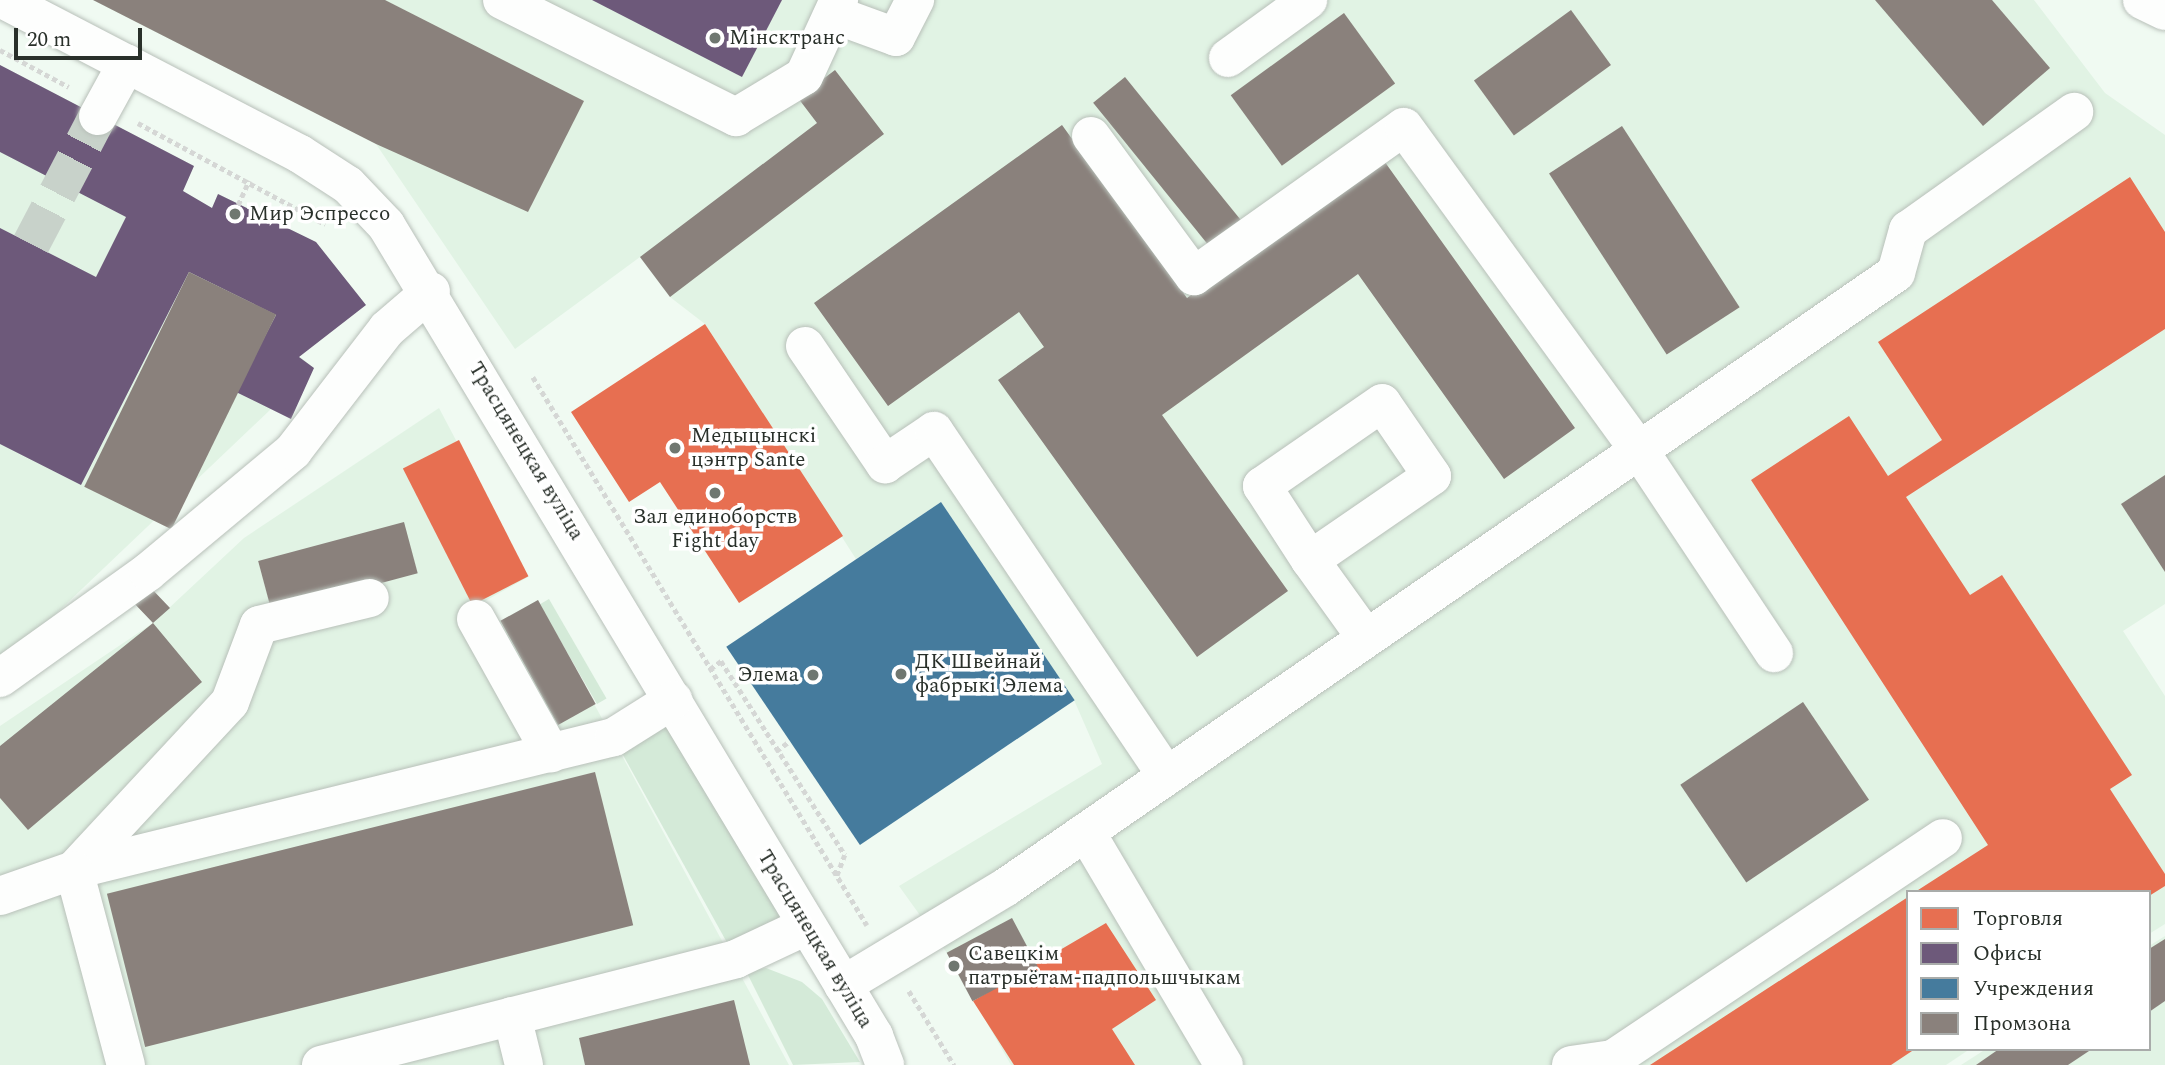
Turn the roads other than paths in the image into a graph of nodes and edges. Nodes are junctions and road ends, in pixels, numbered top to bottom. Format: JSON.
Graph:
{"nodes":[{"id":1,"x":4,"y":0,"type":"edge"},
{"id":2,"x":502,"y":0,"type":"edge"},
{"id":3,"x":915,"y":0,"type":"edge"},
{"id":4,"x":1308,"y":0,"type":"edge"},
{"id":5,"x":2142,"y":0,"type":"edge"},
{"id":6,"x":836,"y":7,"type":"edge"},
{"id":7,"x":2165,"y":11,"type":"edge"},
{"id":8,"x":1228,"y":58,"type":"dead end"},
{"id":9,"x":127,"y":63,"type":"junction"},
{"id":10,"x":100,"y":111,"type":"tunnel mouth"},
{"id":11,"x":2074,"y":112,"type":"dead end"},
{"id":12,"x":1091,"y":136,"type":"dead end"},
{"id":13,"x":431,"y":291,"type":"junction"},
{"id":14,"x":805,"y":346,"type":"dead end"},
{"id":15,"x":1639,"y":450,"type":"junction"},
{"id":16,"x":1310,"y":560,"type":"dead end"},
{"id":17,"x":370,"y":598,"type":"dead end"},
{"id":18,"x":476,"y":619,"type":"dead end"},
{"id":19,"x":1366,"y":638,"type":"junction"},
{"id":20,"x":1774,"y":653,"type":"dead end"},
{"id":21,"x":0,"y":678,"type":"edge"},
{"id":22,"x":673,"y":700,"type":"junction"},
{"id":23,"x":551,"y":753,"type":"junction"},
{"id":24,"x":1167,"y":776,"type":"junction"},
{"id":25,"x":1086,"y":832,"type":"junction"},
{"id":26,"x":1943,"y":838,"type":"dead end"},
{"id":27,"x":74,"y":870,"type":"junction"},
{"id":28,"x":0,"y":896,"type":"edge"},
{"id":29,"x":806,"y":926,"type":"junction"},
{"id":30,"x":843,"y":985,"type":"junction"},
{"id":31,"x":512,"y":1017,"type":"junction"},
{"id":32,"x":126,"y":1065,"type":"edge"},
{"id":33,"x":321,"y":1065,"type":"edge"},
{"id":34,"x":524,"y":1065,"type":"edge"},
{"id":35,"x":885,"y":1065,"type":"edge"},
{"id":36,"x":1224,"y":1065,"type":"edge"},
{"id":37,"x":1571,"y":1065,"type":"edge"}],
"edges":[{"from":1,"to":9,"type":"street","name":"Трасцянецкая вуліца"},
{"from":2,"to":6,"type":"street"},
{"from":3,"to":6,"type":"street"},
{"from":4,"to":8,"type":"street"},
{"from":5,"to":7,"type":"street"},
{"from":9,"to":10,"type":"street"},
{"from":9,"to":13,"type":"street","name":"Трасцянецкая вуліца"},
{"from":11,"to":15,"type":"street"},
{"from":12,"to":15,"type":"street"},
{"from":13,"to":21,"type":"street"},
{"from":13,"to":22,"type":"street","name":"Трасцянецкая вуліца"},
{"from":14,"to":24,"type":"street"},
{"from":15,"to":19,"type":"street"},
{"from":15,"to":20,"type":"street"},
{"from":16,"to":19,"type":"street"},
{"from":17,"to":27,"type":"street"},
{"from":18,"to":23,"type":"street"},
{"from":19,"to":24,"type":"street"},
{"from":22,"to":23,"type":"street"},
{"from":22,"to":29,"type":"street","name":"Трасцянецкая вуліца"},
{"from":23,"to":27,"type":"street"},
{"from":24,"to":25,"type":"street"},
{"from":25,"to":30,"type":"street"},
{"from":25,"to":36,"type":"street"},
{"from":26,"to":37,"type":"street"},
{"from":27,"to":28,"type":"street"},
{"from":27,"to":32,"type":"street"},
{"from":29,"to":30,"type":"street","name":"Трасцянецкая вуліца"},
{"from":29,"to":31,"type":"street"},
{"from":30,"to":35,"type":"street","name":"Трасцянецкая вуліца"},
{"from":31,"to":33,"type":"street"},
{"from":31,"to":34,"type":"street"}]}
